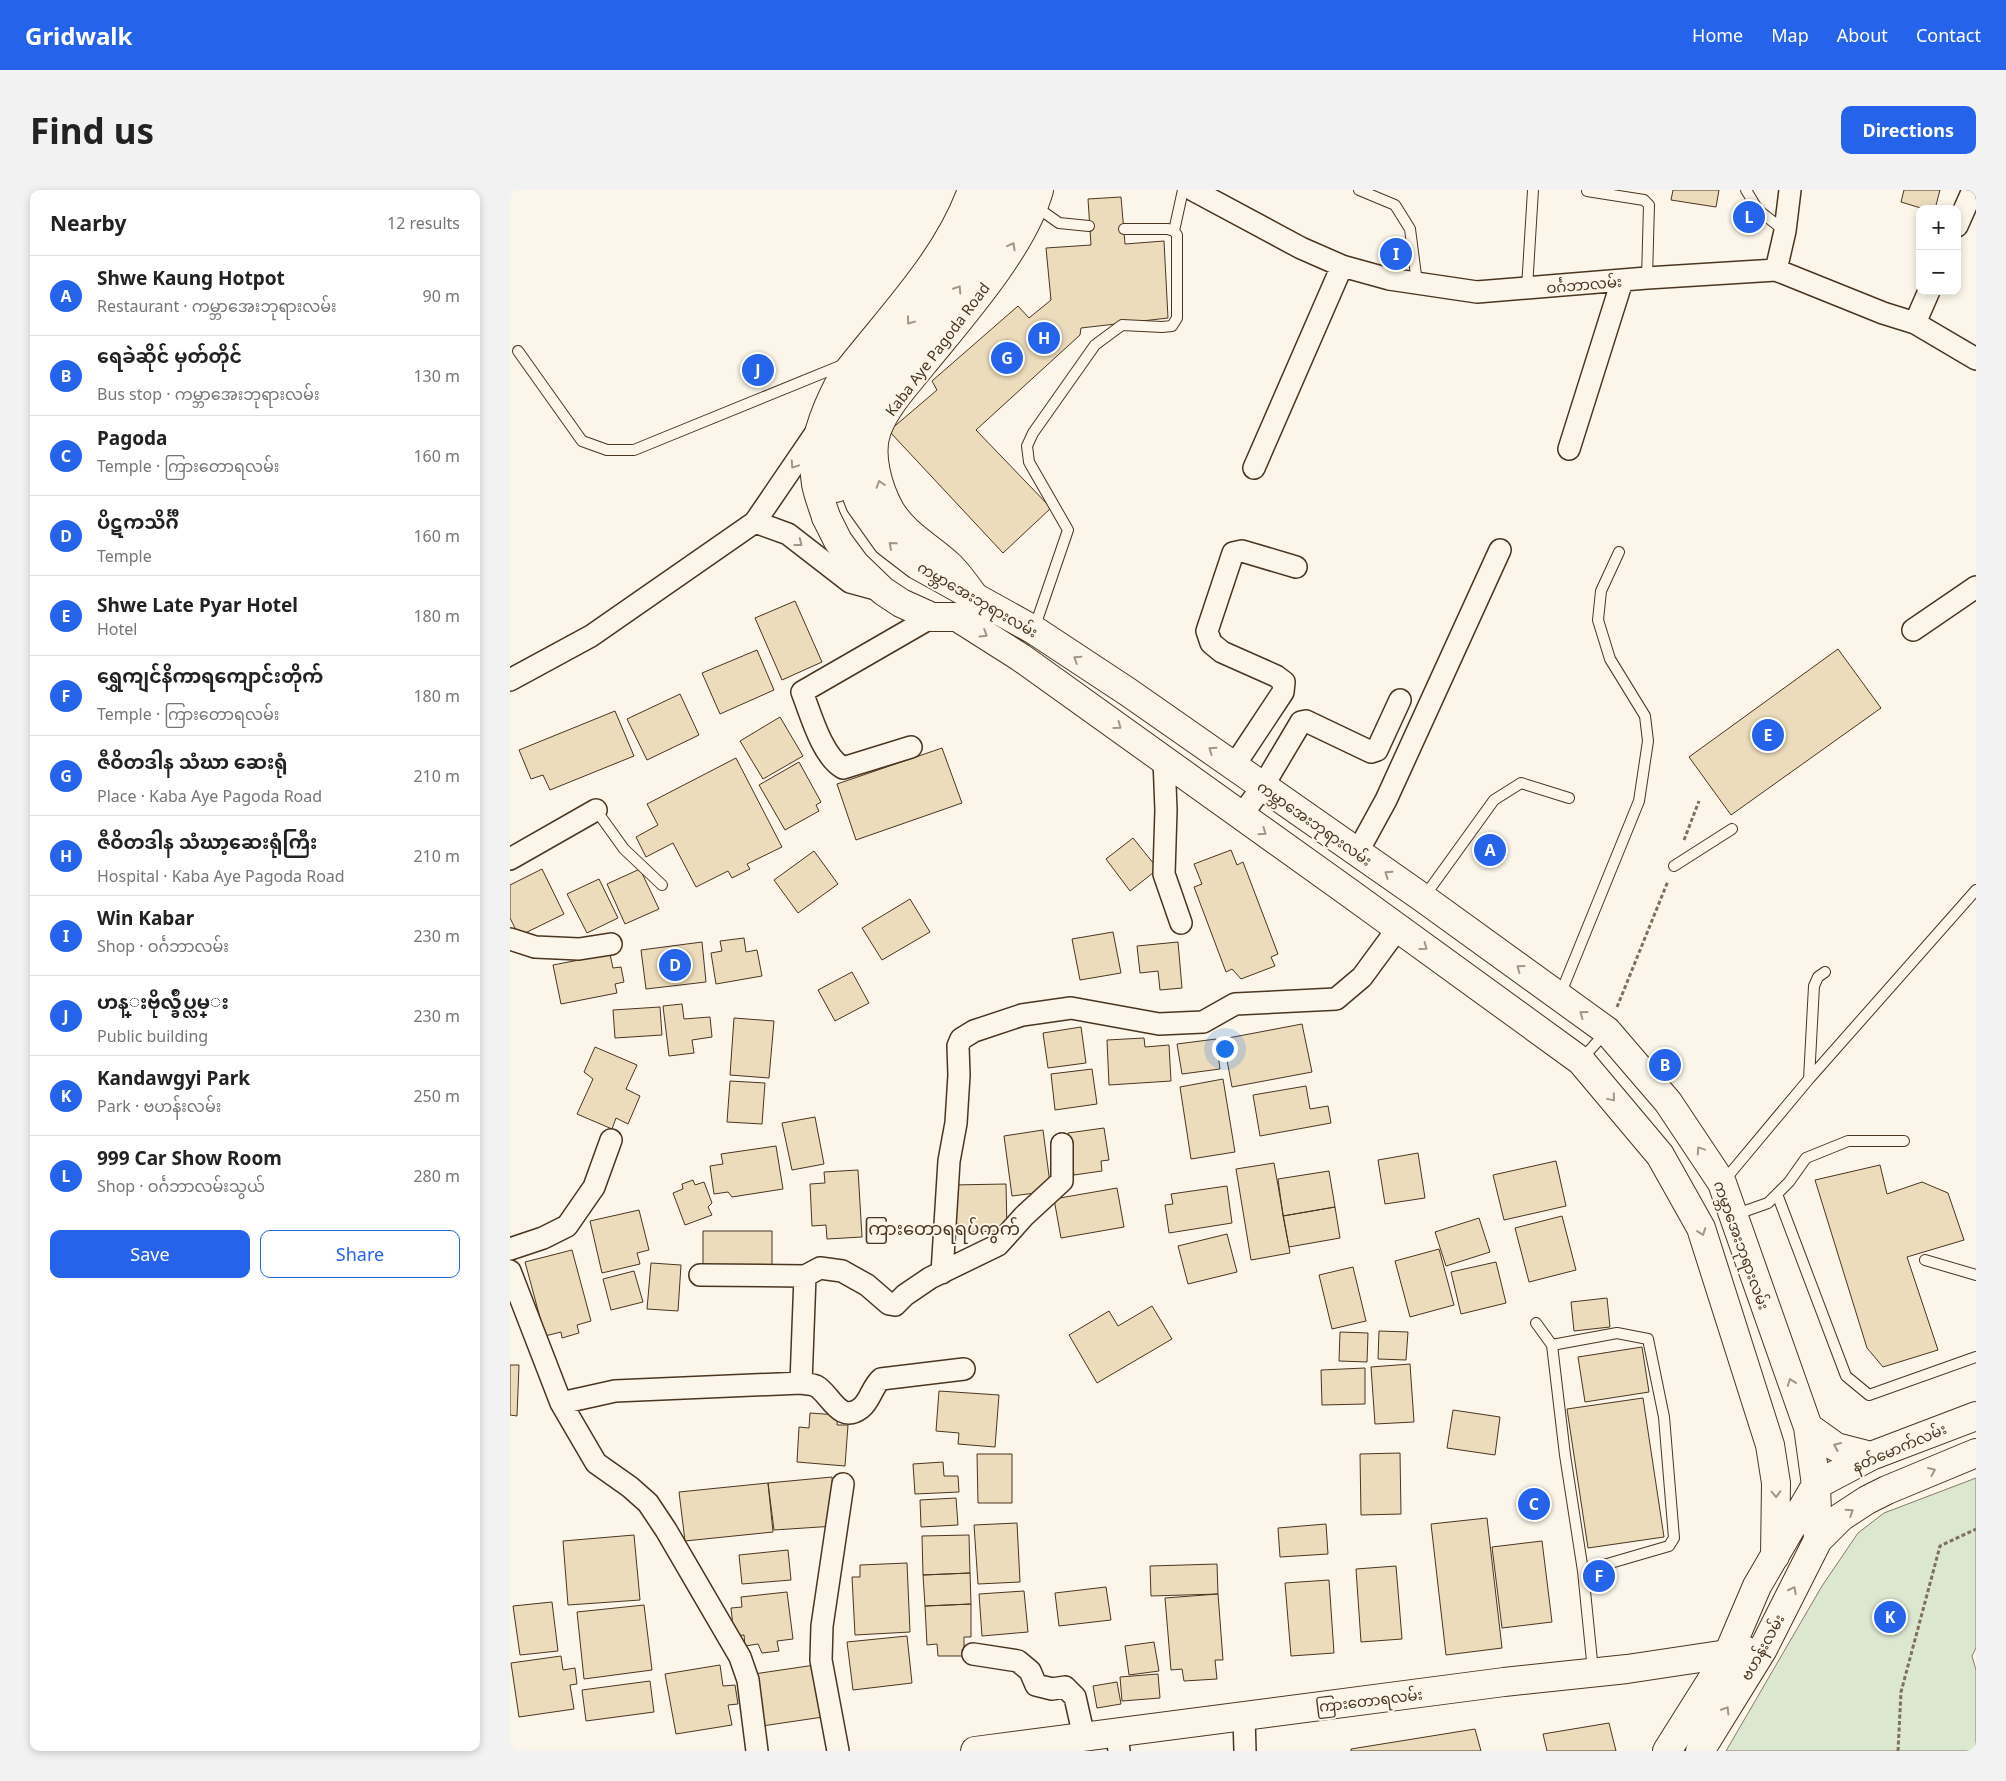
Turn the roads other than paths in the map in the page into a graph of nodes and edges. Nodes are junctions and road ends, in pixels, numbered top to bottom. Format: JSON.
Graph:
{"nodes":[{"id":1,"x":972,"y":190,"type":"edge"},
{"id":2,"x":990,"y":190,"type":"edge"},
{"id":3,"x":1182,"y":190,"type":"edge"},
{"id":4,"x":1193,"y":190,"type":"edge"},
{"id":5,"x":1359,"y":190,"type":"edge"},
{"id":6,"x":1533,"y":190,"type":"edge"},
{"id":7,"x":1746,"y":190,"type":"edge"},
{"id":8,"x":1790,"y":190,"type":"edge"},
{"id":9,"x":1973,"y":190,"type":"edge"},
{"id":10,"x":1587,"y":191,"type":"dead end"},
{"id":11,"x":1029,"y":195,"type":"edge"},
{"id":12,"x":1961,"y":217,"type":"edge"},
{"id":13,"x":1089,"y":226,"type":"dead end"},
{"id":14,"x":1124,"y":229,"type":"dead end"},
{"id":15,"x":1174,"y":231,"type":"junction"},
{"id":16,"x":1784,"y":231,"type":"junction"},
{"id":17,"x":1342,"y":266,"type":"junction"},
{"id":18,"x":1776,"y":270,"type":"junction"},
{"id":19,"x":1647,"y":278,"type":"junction"},
{"id":20,"x":1622,"y":281,"type":"junction"},
{"id":21,"x":1416,"y":283,"type":"junction"},
{"id":22,"x":1527,"y":288,"type":"junction"},
{"id":23,"x":1927,"y":295,"type":"edge"},
{"id":24,"x":1915,"y":323,"type":"junction"},
{"id":25,"x":518,"y":351,"type":"dead end"},
{"id":26,"x":858,"y":358,"type":"junction"},
{"id":27,"x":1976,"y":359,"type":"edge"},
{"id":28,"x":821,"y":425,"type":"junction"},
{"id":29,"x":1569,"y":449,"type":"dead end"},
{"id":30,"x":1254,"y":468,"type":"dead end"},
{"id":31,"x":755,"y":522,"type":"junction"},
{"id":32,"x":1500,"y":550,"type":"dead end"},
{"id":33,"x":1619,"y":552,"type":"dead end"},
{"id":34,"x":1296,"y":567,"type":"dead end"},
{"id":35,"x":1976,"y":586,"type":"edge"},
{"id":36,"x":883,"y":591,"type":"junction"},
{"id":37,"x":955,"y":611,"type":"junction"},
{"id":38,"x":1034,"y":630,"type":"junction"},
{"id":39,"x":1913,"y":630,"type":"dead end"},
{"id":40,"x":510,"y":680,"type":"edge"},
{"id":41,"x":1400,"y":700,"type":"dead end"},
{"id":42,"x":911,"y":747,"type":"dead end"},
{"id":43,"x":1164,"y":759,"type":"junction"},
{"id":44,"x":1234,"y":766,"type":"junction"},
{"id":45,"x":1263,"y":786,"type":"junction"},
{"id":46,"x":1569,"y":798,"type":"dead end"},
{"id":47,"x":596,"y":810,"type":"joint"},
{"id":48,"x":1241,"y":816,"type":"junction"},
{"id":49,"x":1732,"y":829,"type":"dead end"},
{"id":50,"x":1357,"y":852,"type":"junction"},
{"id":51,"x":510,"y":860,"type":"edge"},
{"id":52,"x":1674,"y":866,"type":"road end"},
{"id":53,"x":662,"y":885,"type":"dead end"},
{"id":54,"x":1976,"y":890,"type":"edge"},
{"id":55,"x":1423,"y":898,"type":"junction"},
{"id":56,"x":1181,"y":923,"type":"dead end"},
{"id":57,"x":1398,"y":928,"type":"junction"},
{"id":58,"x":510,"y":939,"type":"edge"},
{"id":59,"x":611,"y":944,"type":"dead end"},
{"id":60,"x":1825,"y":972,"type":"dead end"},
{"id":61,"x":1560,"y":996,"type":"junction"},
{"id":62,"x":1607,"y":1031,"type":"junction"},
{"id":63,"x":1581,"y":1061,"type":"junction"},
{"id":64,"x":1809,"y":1079,"type":"junction"},
{"id":65,"x":611,"y":1140,"type":"dead end"},
{"id":66,"x":1904,"y":1141,"type":"dead end"},
{"id":67,"x":1062,"y":1144,"type":"dead end"},
{"id":68,"x":1722,"y":1183,"type":"junction"},
{"id":69,"x":1778,"y":1194,"type":"junction"},
{"id":70,"x":1733,"y":1215,"type":"junction"},
{"id":71,"x":510,"y":1249,"type":"edge"},
{"id":72,"x":1925,"y":1260,"type":"dead end"},
{"id":73,"x":510,"y":1270,"type":"edge"},
{"id":74,"x":942,"y":1273,"type":"junction"},
{"id":75,"x":1976,"y":1274,"type":"edge"},
{"id":76,"x":700,"y":1275,"type":"dead end"},
{"id":77,"x":805,"y":1276,"type":"junction"},
{"id":78,"x":1536,"y":1323,"type":"dead end"},
{"id":79,"x":1552,"y":1345,"type":"junction"},
{"id":80,"x":1976,"y":1357,"type":"edge"},
{"id":81,"x":964,"y":1369,"type":"dead end"},
{"id":82,"x":801,"y":1384,"type":"junction"},
{"id":83,"x":561,"y":1403,"type":"junction"},
{"id":84,"x":1976,"y":1416,"type":"edge"},
{"id":85,"x":1808,"y":1428,"type":"junction"},
{"id":86,"x":1770,"y":1445,"type":"junction"},
{"id":87,"x":1976,"y":1453,"type":"edge"},
{"id":88,"x":1871,"y":1456,"type":"junction"},
{"id":89,"x":843,"y":1484,"type":"dead end"},
{"id":90,"x":1816,"y":1485,"type":"junction"},
{"id":91,"x":1887,"y":1490,"type":"junction"},
{"id":92,"x":1818,"y":1540,"type":"junction"},
{"id":93,"x":1776,"y":1556,"type":"junction"},
{"id":94,"x":1583,"y":1572,"type":"junction"},
{"id":95,"x":1763,"y":1649,"type":"junction"},
{"id":96,"x":973,"y":1654,"type":"dead end"},
{"id":97,"x":1728,"y":1654,"type":"junction"},
{"id":98,"x":1593,"y":1672,"type":"junction"},
{"id":99,"x":1244,"y":1716,"type":"junction"},
{"id":100,"x":1084,"y":1737,"type":"junction"},
{"id":101,"x":1118,"y":1742,"type":"edge"},
{"id":102,"x":757,"y":1751,"type":"edge"},
{"id":103,"x":838,"y":1751,"type":"edge"},
{"id":104,"x":975,"y":1751,"type":"edge"},
{"id":105,"x":1245,"y":1751,"type":"edge"},
{"id":106,"x":1667,"y":1751,"type":"edge"},
{"id":107,"x":1700,"y":1751,"type":"edge"}],
"edges":[{"from":1,"to":26,"type":"main road"},
{"from":2,"to":37,"type":"main road","name":"ကမ္ဘာအေးဘုရားလမ်း","one_way":true},
{"from":3,"to":15,"type":"lane"},
{"from":4,"to":17,"type":"street","name":"ဝင်္ဂဘာလမ်း"},
{"from":5,"to":21,"type":"lane"},
{"from":6,"to":22,"type":"lane"},
{"from":7,"to":16,"type":"lane"},
{"from":8,"to":16,"type":"street"},
{"from":9,"to":12,"type":"street"},
{"from":10,"to":19,"type":"lane"},
{"from":11,"to":13,"type":"lane"},
{"from":37,"to":11,"type":"main road","name":"ကမ္ဘာအေးဘုရားလမ်း","one_way":true},
{"from":14,"to":15,"type":"lane"},
{"from":15,"to":38,"type":"lane"},
{"from":16,"to":18,"type":"street"},
{"from":17,"to":21,"type":"street","name":"ဝင်္ဂဘာလမ်း"},
{"from":17,"to":30,"type":"street"},
{"from":18,"to":19,"type":"street","name":"ဝင်္ဂဘာလမ်း"},
{"from":18,"to":24,"type":"street","name":"ဝင်္ဂဘာလမ်း"},
{"from":19,"to":20,"type":"street","name":"ဝင်္ဂဘာလမ်း"},
{"from":20,"to":22,"type":"street","name":"ဝင်္ဂဘာလမ်း"},
{"from":20,"to":29,"type":"street"},
{"from":21,"to":22,"type":"street","name":"ဝင်္ဂဘာလမ်း"},
{"from":23,"to":24,"type":"street"},
{"from":24,"to":27,"type":"street","name":"ဝင်္ဂဘာလမ်း"},
{"from":25,"to":26,"type":"lane"},
{"from":26,"to":28,"type":"main road"},
{"from":28,"to":31,"type":"street","one_way":true},
{"from":28,"to":36,"type":"main road","name":"ကမ္ဘာအေးဘုရားလမ်း"},
{"from":31,"to":36,"type":"street","one_way":true},
{"from":31,"to":40,"type":"street"},
{"from":32,"to":50,"type":"street"},
{"from":33,"to":61,"type":"lane"},
{"from":34,"to":44,"type":"street"},
{"from":35,"to":39,"type":"street"},
{"from":36,"to":37,"type":"main road","name":"ကမ္ဘာအေးဘုရားလမ်း"},
{"from":37,"to":38,"type":"main road","name":"ကမ္ဘာအေးဘုရားလမ်း"},
{"from":37,"to":42,"type":"street"},
{"from":37,"to":43,"type":"main road","name":"ကမ္ဘာအေးဘုရားလမ်း","one_way":true},
{"from":44,"to":38,"type":"main road","name":"ကမ္ဘာအေးဘုရားလမ်း","one_way":true},
{"from":41,"to":45,"type":"street"},
{"from":43,"to":48,"type":"main road","name":"ကမ္ဘာအေးဘုရားလမ်း"},
{"from":43,"to":56,"type":"street"},
{"from":44,"to":45,"type":"main road","name":"ကမ္ဘာအေးဘုရားလမ်း"},
{"from":45,"to":48,"type":"street"},
{"from":45,"to":50,"type":"main road","name":"ကမ္ဘာအေးဘုရားလမ်း"},
{"from":46,"to":55,"type":"lane"},
{"from":47,"to":51,"type":"street"},
{"from":47,"to":53,"type":"lane"},
{"from":48,"to":57,"type":"main road","name":"ကမ္ဘာအေးဘုရားလမ်း","one_way":true},
{"from":49,"to":52,"type":"lane"},
{"from":55,"to":50,"type":"main road","name":"ကမ္ဘာအေးဘုရားလမ်း","one_way":true},
{"from":54,"to":64,"type":"lane"},
{"from":61,"to":55,"type":"main road","name":"ကမ္ဘာအေးဘုရားလမ်း","one_way":true},
{"from":57,"to":63,"type":"main road","name":"ကမ္ဘာအေးဘုရားလမ်း","one_way":true},
{"from":57,"to":74,"type":"street"},
{"from":58,"to":59,"type":"street"},
{"from":60,"to":64,"type":"lane"},
{"from":62,"to":61,"type":"main road","name":"ကမ္ဘာအေးဘုရားလမ်း","one_way":true},
{"from":62,"to":63,"type":"lane"},
{"from":68,"to":62,"type":"main road","name":"ကမ္ဘာအေးဘုရားလမ်း","one_way":true},
{"from":63,"to":86,"type":"main road","name":"ကမ္ဘာအေးဘုရားလမ်း","one_way":true},
{"from":64,"to":68,"type":"lane"},
{"from":65,"to":71,"type":"street"},
{"from":66,"to":69,"type":"lane"},
{"from":67,"to":74,"type":"street"},
{"from":68,"to":70,"type":"main road","name":"ကမ္ဘာအေးဘုရားလမ်း"},
{"from":69,"to":70,"type":"lane"},
{"from":69,"to":80,"type":"lane"},
{"from":85,"to":70,"type":"main road","name":"ကမ္ဘာအေးဘုရားလမ်း","one_way":true},
{"from":72,"to":75,"type":"lane"},
{"from":73,"to":83,"type":"street"},
{"from":74,"to":77,"type":"street"},
{"from":76,"to":77,"type":"street"},
{"from":77,"to":82,"type":"street"},
{"from":78,"to":79,"type":"lane"},
{"from":79,"to":94,"type":"lane"},
{"from":79,"to":94,"type":"lane"},
{"from":81,"to":82,"type":"street"},
{"from":82,"to":83,"type":"street"},
{"from":83,"to":102,"type":"street"},
{"from":84,"to":88,"type":"main road","name":"နတ်မောက်လမ်း"},
{"from":88,"to":85,"type":"main road","one_way":true},
{"from":85,"to":90,"type":"main road","name":"ကမ္ဘာအေးဘုရားလမ်း"},
{"from":86,"to":90,"type":"main road"},
{"from":86,"to":93,"type":"main road","name":"ကမ္ဘာအေးဘုရားလမ်း","one_way":true},
{"from":91,"to":87,"type":"main road","one_way":true},
{"from":88,"to":90,"type":"main road","name":"နတ်မောက်လမ်း"},
{"from":89,"to":103,"type":"street"},
{"from":90,"to":91,"type":"main road"},
{"from":90,"to":92,"type":"main road","name":"ကမ္ဘာအေးဘုရားလမ်း"},
{"from":90,"to":93,"type":"main road"},
{"from":92,"to":91,"type":"main road","one_way":true},
{"from":95,"to":92,"type":"main road","name":"ဗဟန်းလမ်း","one_way":true},
{"from":93,"to":97,"type":"main road","name":"ဗဟန်းလမ်း"},
{"from":94,"to":98,"type":"lane"},
{"from":95,"to":97,"type":"main road","name":"ကြားတောရလမ်း"},
{"from":107,"to":95,"type":"main road","name":"ဗဟန်းလမ်း","one_way":true},
{"from":96,"to":100,"type":"street"},
{"from":97,"to":98,"type":"main road","name":"ကြားတောရလမ်း"},
{"from":97,"to":106,"type":"main road","name":"ဗဟန်းလမ်း"},
{"from":98,"to":99,"type":"main road","name":"ကြားတောရလမ်း"},
{"from":99,"to":101,"type":"main road","name":"ကြားတောရလမ်း"},
{"from":99,"to":105,"type":"street"},
{"from":100,"to":101,"type":"main road","name":"ကြားတောရလမ်း"},
{"from":100,"to":104,"type":"main road","name":"ကြားတောရလမ်း"}]}
